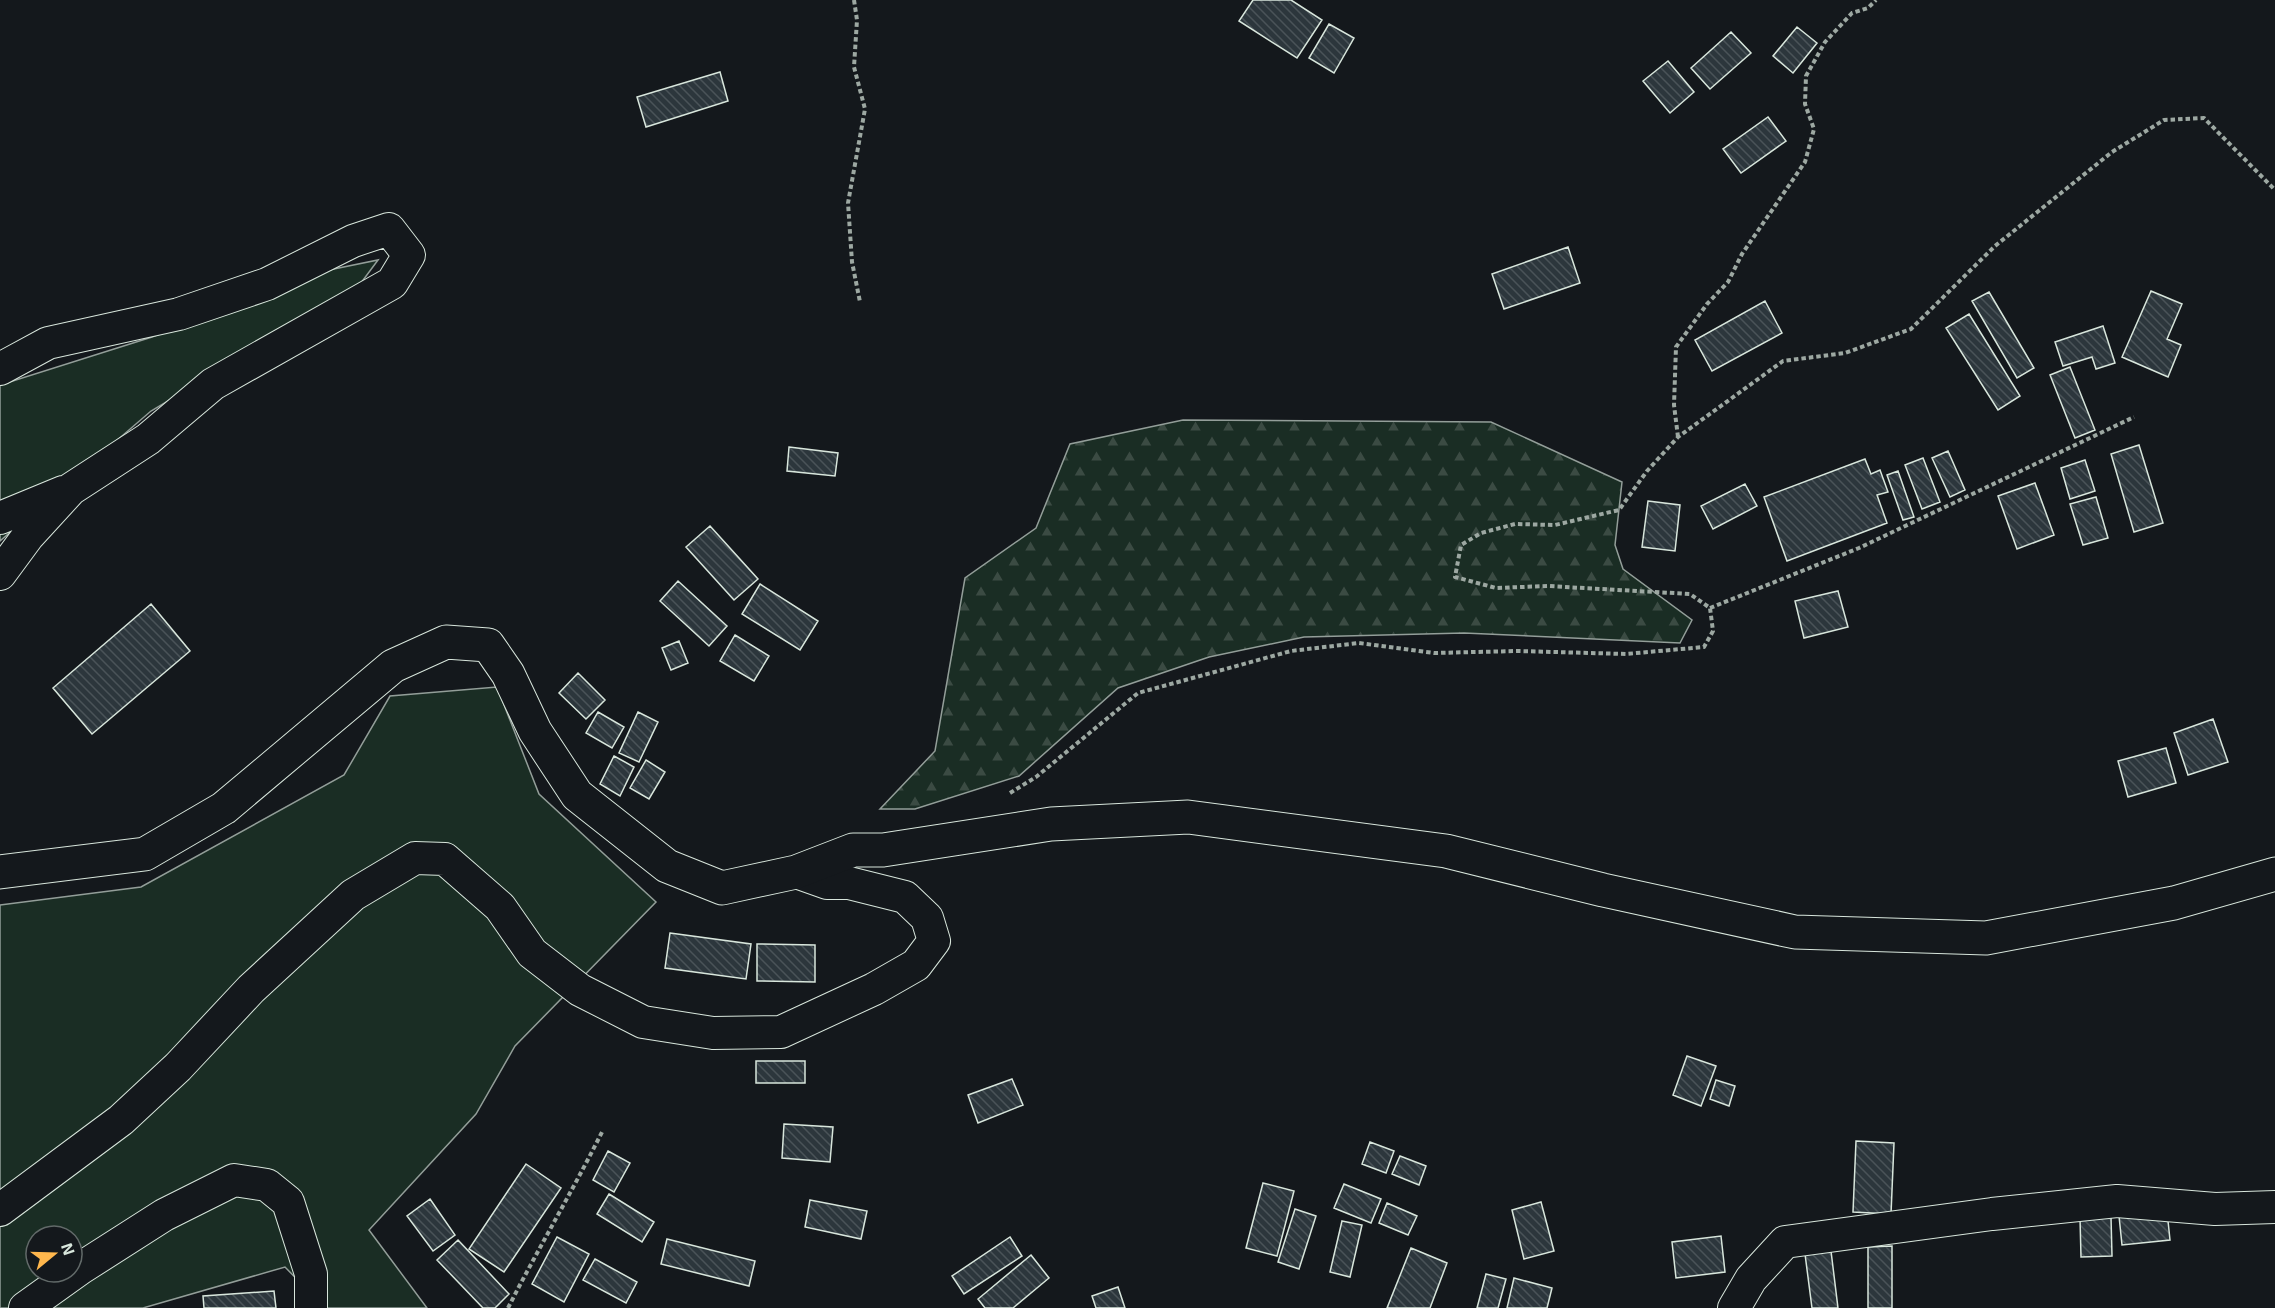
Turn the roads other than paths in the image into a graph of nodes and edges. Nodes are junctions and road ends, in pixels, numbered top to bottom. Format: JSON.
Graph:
{"nodes":[{"id":1,"x":0,"y":369,"type":"edge"},
{"id":2,"x":71,"y":489,"type":"junction"},
{"id":3,"x":0,"y":518,"type":"edge"},
{"id":4,"x":0,"y":574,"type":"edge"},
{"id":5,"x":0,"y":872,"type":"edge"},
{"id":6,"x":796,"y":872,"type":"junction"},
{"id":7,"x":2275,"y":874,"type":"edge"},
{"id":8,"x":2275,"y":1207,"type":"edge"},
{"id":9,"x":0,"y":1210,"type":"edge"},
{"id":10,"x":25,"y":1308,"type":"edge"},
{"id":11,"x":311,"y":1308,"type":"edge"},
{"id":12,"x":1734,"y":1308,"type":"edge"}],
"edges":[{"from":1,"to":2,"type":"street"},
{"from":2,"to":3,"type":"street"},
{"from":2,"to":4,"type":"street"},
{"from":5,"to":6,"type":"main road"},
{"from":6,"to":7,"type":"main road"},
{"from":6,"to":9,"type":"street"},
{"from":8,"to":12,"type":"street"},
{"from":10,"to":11,"type":"street"}]}
